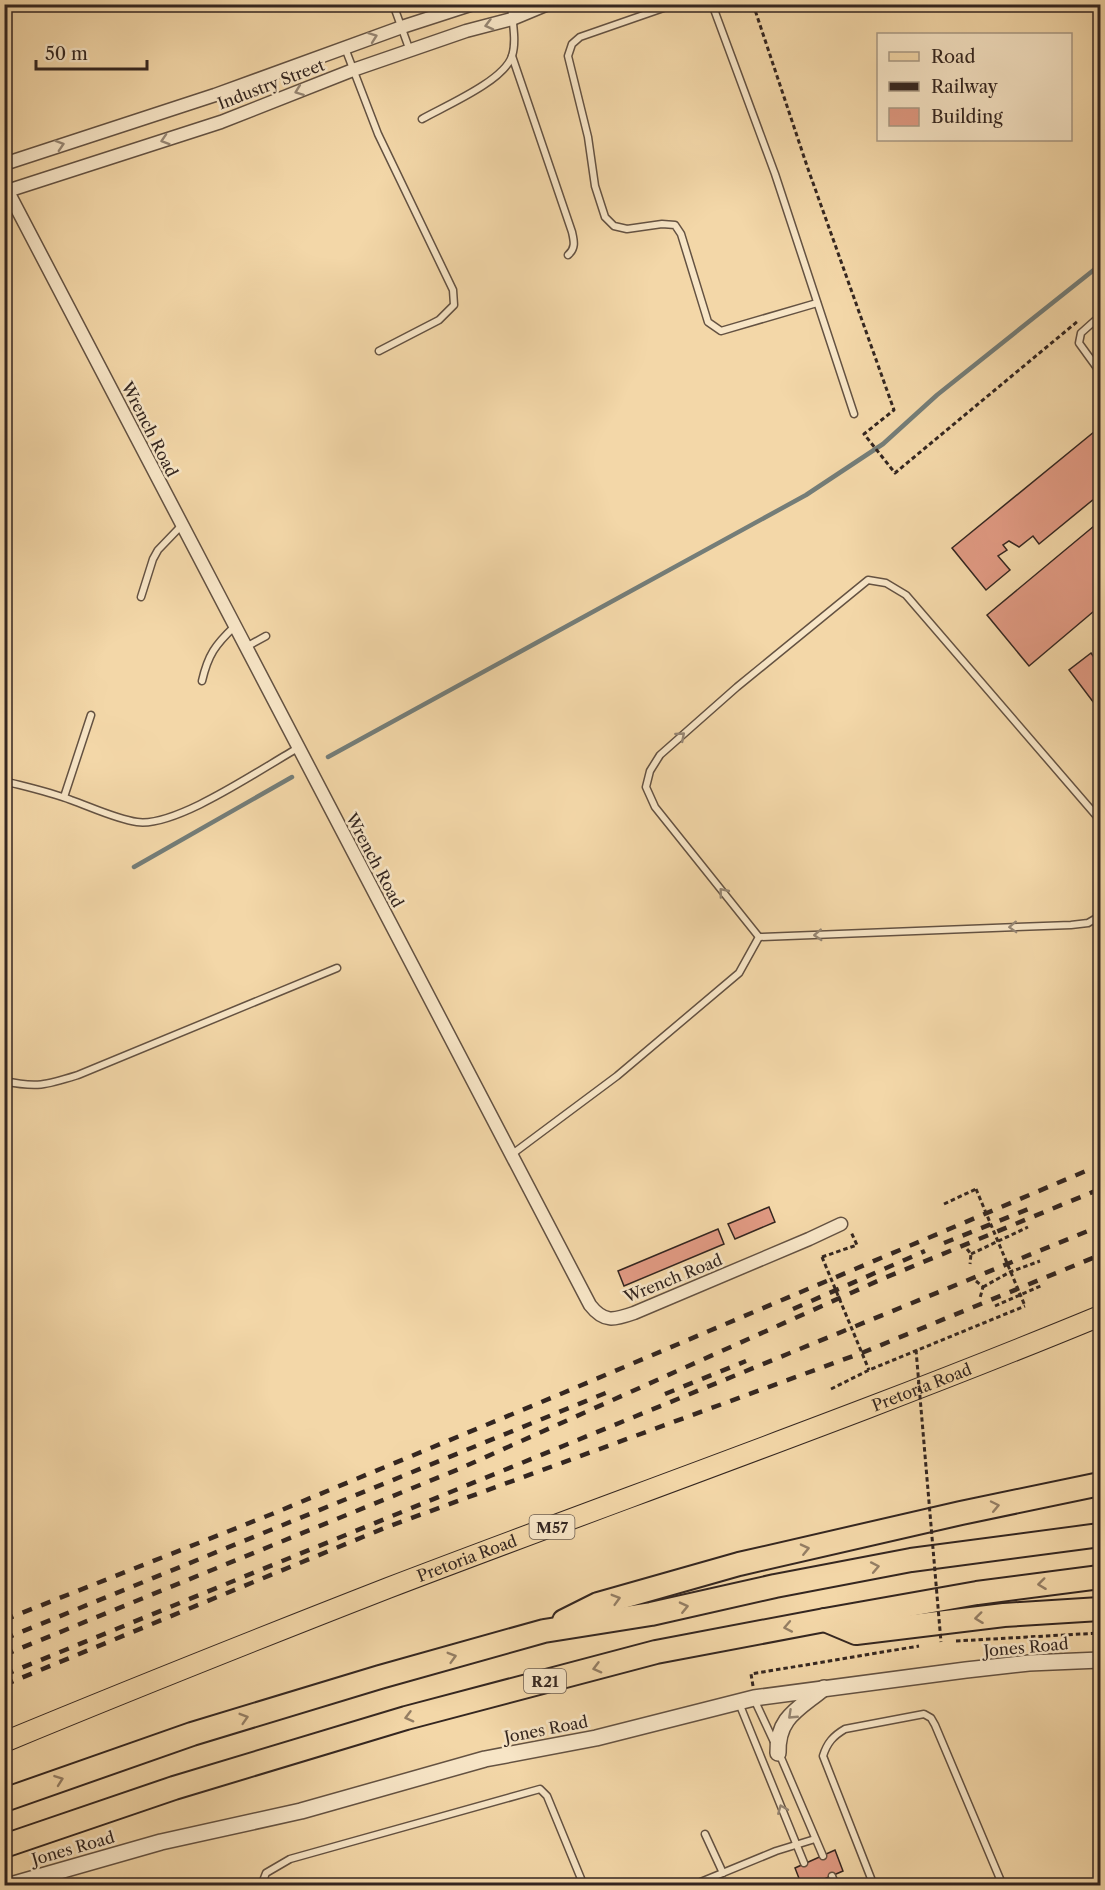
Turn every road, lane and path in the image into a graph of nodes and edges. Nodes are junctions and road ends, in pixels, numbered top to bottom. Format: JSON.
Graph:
{"nodes":[{"id":1,"x":393,"y":4,"type":"edge"},
{"id":2,"x":473,"y":4,"type":"edge"},
{"id":3,"x":511,"y":4,"type":"edge"},
{"id":4,"x":548,"y":4,"type":"edge"},
{"id":5,"x":675,"y":4,"type":"edge"},
{"id":6,"x":712,"y":4,"type":"edge"},
{"id":7,"x":753,"y":4,"type":"edge"},
{"id":8,"x":512,"y":19,"type":"junction"},
{"id":9,"x":402,"y":27,"type":"junction"},
{"id":10,"x":345,"y":48,"type":"junction"},
{"id":11,"x":410,"y":51,"type":"junction"},
{"id":12,"x":512,"y":56,"type":"junction"},
{"id":13,"x":353,"y":70,"type":"junction"},
{"id":14,"x":422,"y":119,"type":"dead end"},
{"id":15,"x":4,"y":164,"type":"edge"},
{"id":16,"x":6,"y":189,"type":"edge"},
{"id":17,"x":568,"y":255,"type":"dead end"},
{"id":18,"x":817,"y":303,"type":"junction"},
{"id":19,"x":1101,"y":316,"type":"edge"},
{"id":20,"x":1085,"y":329,"type":"junction"},
{"id":21,"x":379,"y":351,"type":"dead end"},
{"id":22,"x":1101,"y":372,"type":"edge"},
{"id":23,"x":854,"y":414,"type":"dead end"},
{"id":24,"x":182,"y":525,"type":"junction"},
{"id":25,"x":141,"y":597,"type":"dead end"},
{"id":26,"x":235,"y":626,"type":"junction"},
{"id":27,"x":266,"y":636,"type":"dead end"},
{"id":28,"x":245,"y":647,"type":"junction"},
{"id":29,"x":202,"y":681,"type":"dead end"},
{"id":30,"x":91,"y":715,"type":"dead end"},
{"id":31,"x":298,"y":748,"type":"junction"},
{"id":32,"x":4,"y":781,"type":"edge"},
{"id":33,"x":64,"y":797,"type":"junction"},
{"id":34,"x":1101,"y":820,"type":"edge"},
{"id":35,"x":1101,"y":916,"type":"edge"},
{"id":36,"x":759,"y":937,"type":"junction"},
{"id":37,"x":337,"y":968,"type":"dead end"},
{"id":38,"x":4,"y":1081,"type":"edge"},
{"id":39,"x":511,"y":1156,"type":"junction"},
{"id":40,"x":944,"y":1204,"type":"dead end"},
{"id":41,"x":841,"y":1224,"type":"dead end"},
{"id":42,"x":1028,"y":1227,"type":"dead end"},
{"id":43,"x":998,"y":1241,"type":"junction"},
{"id":44,"x":853,"y":1246,"type":"dead end"},
{"id":45,"x":967,"y":1249,"type":"dead end"},
{"id":46,"x":971,"y":1254,"type":"junction"},
{"id":47,"x":1040,"y":1261,"type":"dead end"},
{"id":48,"x":970,"y":1264,"type":"dead end"},
{"id":49,"x":1010,"y":1272,"type":"junction"},
{"id":50,"x":976,"y":1281,"type":"dead end"},
{"id":51,"x":1043,"y":1285,"type":"dead end"},
{"id":52,"x":983,"y":1287,"type":"junction"},
{"id":53,"x":1020,"y":1294,"type":"junction"},
{"id":54,"x":980,"y":1298,"type":"dead end"},
{"id":55,"x":995,"y":1306,"type":"dead end"},
{"id":56,"x":1101,"y":1316,"type":"edge"},
{"id":57,"x":916,"y":1350,"type":"junction"},
{"id":58,"x":869,"y":1370,"type":"junction"},
{"id":59,"x":831,"y":1389,"type":"dead end"},
{"id":60,"x":1101,"y":1484,"type":"edge"},
{"id":61,"x":1101,"y":1535,"type":"edge"},
{"id":62,"x":1101,"y":1577,"type":"edge"},
{"id":63,"x":1101,"y":1609,"type":"edge"},
{"id":64,"x":825,"y":1620,"type":"junction"},
{"id":65,"x":544,"y":1631,"type":"junction"},
{"id":66,"x":1101,"y":1633,"type":"edge"},
{"id":67,"x":929,"y":1644,"type":"dead end"},
{"id":68,"x":1101,"y":1660,"type":"edge"},
{"id":69,"x":751,"y":1674,"type":"dead end"},
{"id":70,"x":824,"y":1688,"type":"junction"},
{"id":71,"x":754,"y":1698,"type":"junction"},
{"id":72,"x":739,"y":1702,"type":"junction"},
{"id":73,"x":4,"y":1742,"type":"edge"},
{"id":74,"x":778,"y":1753,"type":"junction"},
{"id":75,"x":4,"y":1800,"type":"edge"},
{"id":76,"x":705,"y":1834,"type":"dead end"},
{"id":77,"x":815,"y":1839,"type":"junction"},
{"id":78,"x":796,"y":1845,"type":"junction"},
{"id":79,"x":4,"y":1846,"type":"edge"},
{"id":80,"x":823,"y":1856,"type":"dead end"},
{"id":81,"x":804,"y":1863,"type":"dead end"},
{"id":82,"x":723,"y":1873,"type":"junction"},
{"id":83,"x":832,"y":1876,"type":"dead end"},
{"id":84,"x":7,"y":1886,"type":"edge"},
{"id":85,"x":261,"y":1886,"type":"edge"},
{"id":86,"x":584,"y":1886,"type":"edge"},
{"id":87,"x":691,"y":1886,"type":"edge"},
{"id":88,"x":836,"y":1886,"type":"edge"},
{"id":89,"x":874,"y":1886,"type":"edge"},
{"id":90,"x":1003,"y":1886,"type":"edge"}],
"edges":[{"from":1,"to":9,"type":"lane"},
{"from":2,"to":9,"type":"street","name":"Industry Street"},
{"from":3,"to":8,"type":"lane"},
{"from":4,"to":8,"type":"street","name":"Industry Street"},
{"from":5,"to":18,"type":"lane"},
{"from":6,"to":18,"type":"lane"},
{"from":7,"to":20,"type":"path"},
{"from":8,"to":11,"type":"street","name":"Industry Street","one_way":true},
{"from":8,"to":12,"type":"lane"},
{"from":10,"to":9,"type":"street","name":"Industry Street","one_way":true},
{"from":9,"to":11,"type":"lane"},
{"from":10,"to":13,"type":"lane"},
{"from":15,"to":10,"type":"street","name":"Industry Street","one_way":true},
{"from":11,"to":13,"type":"street","name":"Industry Street"},
{"from":12,"to":14,"type":"lane"},
{"from":12,"to":17,"type":"lane"},
{"from":13,"to":16,"type":"street","name":"Industry Street","one_way":true},
{"from":13,"to":21,"type":"lane"},
{"from":16,"to":24,"type":"street","name":"Wrench Road"},
{"from":18,"to":23,"type":"lane"},
{"from":19,"to":20,"type":"lane"},
{"from":20,"to":22,"type":"lane"},
{"from":24,"to":25,"type":"lane"},
{"from":24,"to":26,"type":"street","name":"Wrench Road"},
{"from":26,"to":28,"type":"street","name":"Wrench Road"},
{"from":26,"to":29,"type":"lane"},
{"from":27,"to":28,"type":"lane"},
{"from":28,"to":31,"type":"street","name":"Wrench Road"},
{"from":30,"to":33,"type":"lane"},
{"from":31,"to":33,"type":"lane"},
{"from":31,"to":39,"type":"street","name":"Wrench Road"},
{"from":32,"to":33,"type":"lane"},
{"from":36,"to":34,"type":"lane","one_way":true},
{"from":35,"to":36,"type":"lane","one_way":true},
{"from":36,"to":39,"type":"lane"},
{"from":37,"to":38,"type":"lane"},
{"from":39,"to":41,"type":"street","name":"Wrench Road"},
{"from":40,"to":43,"type":"path","bridge":true},
{"from":42,"to":43,"type":"path"},
{"from":43,"to":46,"type":"path"},
{"from":43,"to":49,"type":"path","bridge":true},
{"from":44,"to":58,"type":"path","bridge":true},
{"from":45,"to":46,"type":"path"},
{"from":46,"to":48,"type":"path"},
{"from":47,"to":49,"type":"path"},
{"from":49,"to":52,"type":"path"},
{"from":49,"to":53,"type":"path","bridge":true},
{"from":50,"to":52,"type":"path"},
{"from":51,"to":53,"type":"path"},
{"from":52,"to":54,"type":"path"},
{"from":53,"to":55,"type":"path"},
{"from":53,"to":57,"type":"path","bridge":true},
{"from":56,"to":73,"type":"main road","name":"Pretoria Road","number":"M57"},
{"from":57,"to":58,"type":"path"},
{"from":57,"to":66,"type":"path","bridge":true},
{"from":58,"to":59,"type":"path"},
{"from":65,"to":60,"type":"highway","one_way":true},
{"from":65,"to":61,"type":"highway","one_way":true},
{"from":62,"to":64,"type":"highway","number":"R21","one_way":true},
{"from":63,"to":64,"type":"highway","one_way":true},
{"from":64,"to":79,"type":"highway","number":"R21","one_way":true},
{"from":75,"to":65,"type":"highway","one_way":true},
{"from":67,"to":69,"type":"path"},
{"from":68,"to":70,"type":"street","name":"Jones Road"},
{"from":70,"to":71,"type":"street","name":"Jones Road"},
{"from":70,"to":74,"type":"street","one_way":true},
{"from":71,"to":72,"type":"street","name":"Jones Road"},
{"from":71,"to":74,"type":"lane"},
{"from":78,"to":72,"type":"lane","one_way":true},
{"from":72,"to":84,"type":"street","name":"Jones Road"},
{"from":74,"to":77,"type":"lane"},
{"from":76,"to":82,"type":"lane"},
{"from":77,"to":78,"type":"lane"},
{"from":77,"to":80,"type":"lane"},
{"from":78,"to":81,"type":"lane"},
{"from":78,"to":82,"type":"lane"},
{"from":82,"to":87,"type":"lane"},
{"from":83,"to":88,"type":"lane"},
{"from":85,"to":86,"type":"lane"},
{"from":89,"to":90,"type":"lane"}]}
